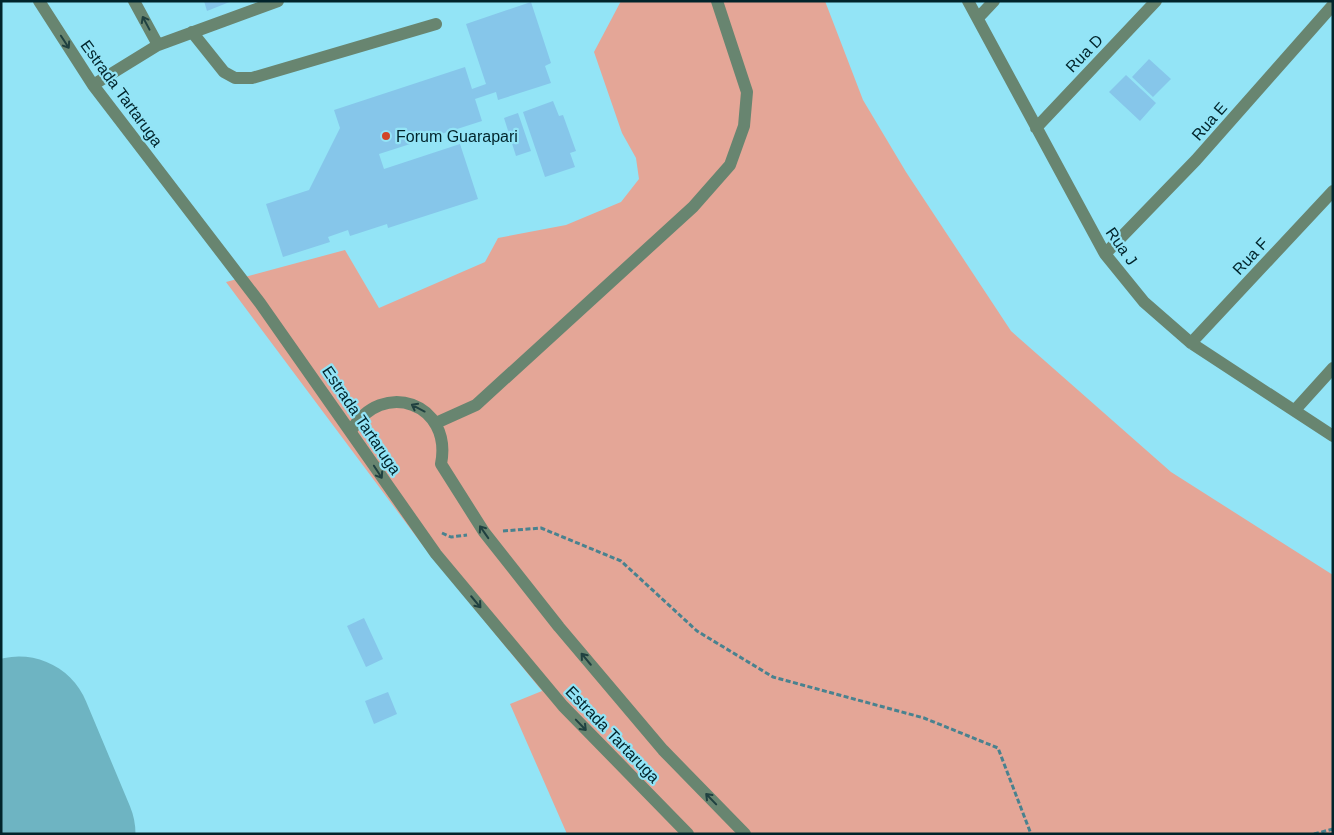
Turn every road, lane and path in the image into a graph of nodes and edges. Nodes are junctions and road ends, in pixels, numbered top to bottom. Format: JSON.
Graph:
{"nodes":[{"id":1,"x":39,"y":1,"type":"edge"},
{"id":2,"x":134,"y":1,"type":"edge"},
{"id":3,"x":278,"y":1,"type":"edge"},
{"id":4,"x":717,"y":1,"type":"edge"},
{"id":5,"x":968,"y":1,"type":"edge"},
{"id":6,"x":994,"y":1,"type":"edge"},
{"id":7,"x":1156,"y":1,"type":"edge"},
{"id":8,"x":1333,"y":5,"type":"edge"},
{"id":9,"x":978,"y":18,"type":"junction"},
{"id":10,"x":436,"y":24,"type":"dead end"},
{"id":11,"x":192,"y":32,"type":"junction"},
{"id":12,"x":158,"y":45,"type":"junction"},
{"id":13,"x":93,"y":85,"type":"junction"},
{"id":14,"x":1036,"y":128,"type":"junction"},
{"id":15,"x":1333,"y":191,"type":"edge"},
{"id":16,"x":1105,"y":254,"type":"junction"},
{"id":17,"x":1191,"y":343,"type":"junction"},
{"id":18,"x":1333,"y":368,"type":"edge"},
{"id":19,"x":1295,"y":410,"type":"junction"},
{"id":20,"x":436,"y":423,"type":"junction"},
{"id":21,"x":351,"y":431,"type":"junction"},
{"id":22,"x":1333,"y":436,"type":"edge"},
{"id":23,"x":434,"y":529,"type":"dead end"},
{"id":24,"x":484,"y":532,"type":"junction"},
{"id":25,"x":1333,"y":829,"type":"edge"},
{"id":26,"x":688,"y":834,"type":"edge"},
{"id":27,"x":744,"y":834,"type":"edge"},
{"id":28,"x":1031,"y":834,"type":"edge"},
{"id":29,"x":1314,"y":834,"type":"edge"}],
"edges":[{"from":1,"to":13,"type":"street","name":"Estrada Tartaruga","one_way":true},
{"from":12,"to":2,"type":"street","one_way":true},
{"from":3,"to":11,"type":"street"},
{"from":4,"to":20,"type":"street"},
{"from":5,"to":9,"type":"street","name":"Rua J"},
{"from":6,"to":9,"type":"street"},
{"from":7,"to":14,"type":"street","name":"Rua D"},
{"from":8,"to":16,"type":"street","name":"Rua E"},
{"from":9,"to":14,"type":"street","name":"Rua J"},
{"from":10,"to":11,"type":"street"},
{"from":11,"to":12,"type":"street"},
{"from":12,"to":13,"type":"street"},
{"from":13,"to":21,"type":"street","name":"Estrada Tartaruga"},
{"from":14,"to":16,"type":"street","name":"Rua J"},
{"from":15,"to":17,"type":"street","name":"Rua F"},
{"from":16,"to":17,"type":"street","name":"Rua J"},
{"from":17,"to":19,"type":"street","name":"Rua J"},
{"from":18,"to":19,"type":"street"},
{"from":19,"to":22,"type":"street","name":"Rua J"},
{"from":20,"to":21,"type":"street","one_way":true},
{"from":20,"to":24,"type":"street","name":"Estrada Tartaruga"},
{"from":21,"to":26,"type":"street","name":"Estrada Tartaruga","one_way":true},
{"from":23,"to":24,"type":"path"},
{"from":27,"to":24,"type":"street","name":"Estrada Tartaruga","one_way":true},
{"from":24,"to":28,"type":"path"},
{"from":25,"to":29,"type":"path"}]}
